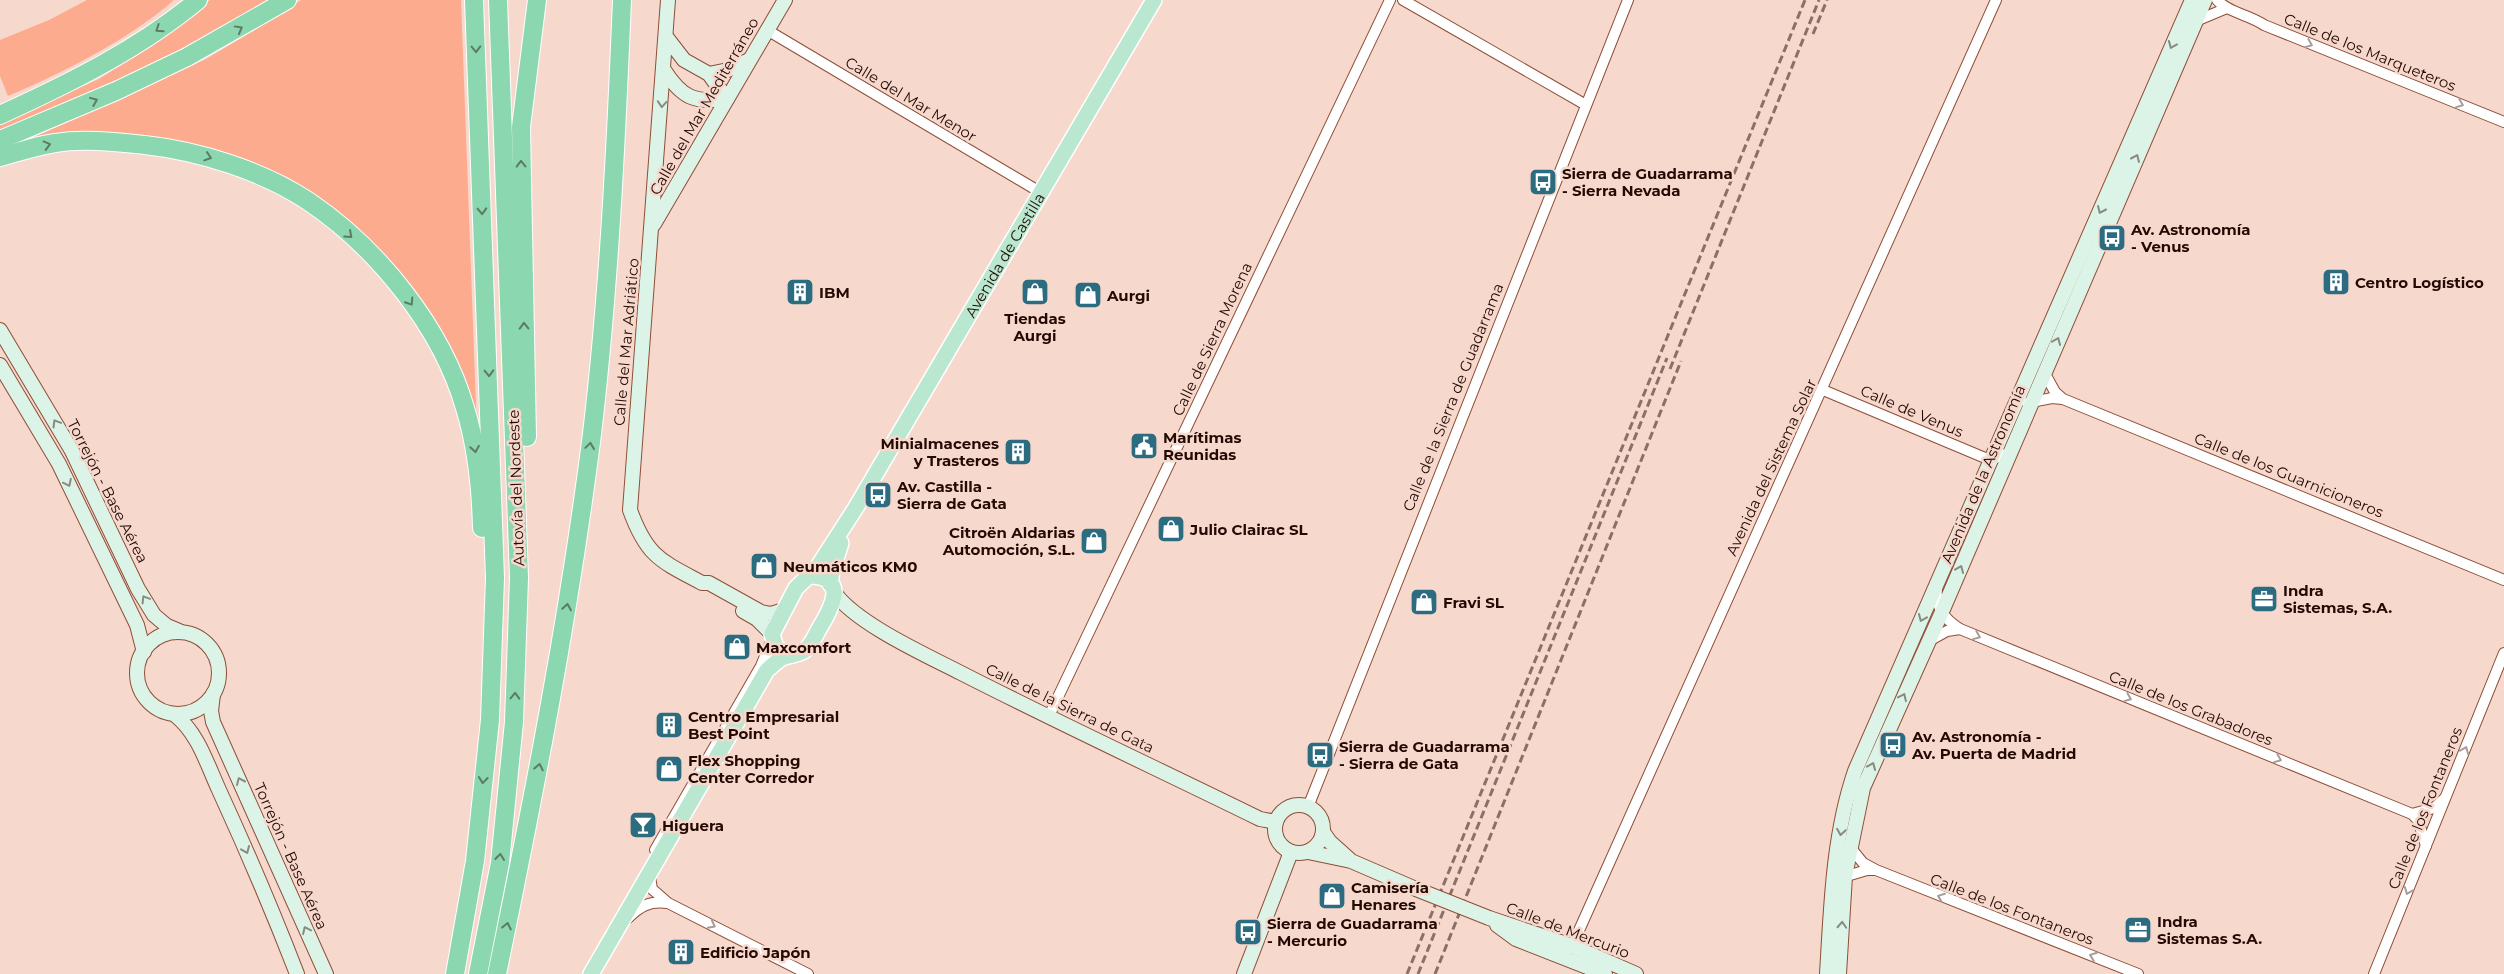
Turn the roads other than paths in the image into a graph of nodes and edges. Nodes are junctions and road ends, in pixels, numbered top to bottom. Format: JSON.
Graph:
{"nodes":[{"id":1,"x":198,"y":0,"type":"edge"},
{"id":2,"x":287,"y":0,"type":"edge"},
{"id":3,"x":474,"y":0,"type":"edge"},
{"id":4,"x":498,"y":0,"type":"edge"},
{"id":5,"x":537,"y":0,"type":"edge"},
{"id":6,"x":622,"y":0,"type":"edge"},
{"id":7,"x":668,"y":0,"type":"edge"},
{"id":8,"x":785,"y":0,"type":"edge"},
{"id":9,"x":1154,"y":0,"type":"edge"},
{"id":10,"x":1390,"y":0,"type":"edge"},
{"id":11,"x":1403,"y":0,"type":"edge"},
{"id":12,"x":1628,"y":0,"type":"edge"},
{"id":13,"x":1996,"y":0,"type":"edge"},
{"id":14,"x":2192,"y":0,"type":"edge"},
{"id":15,"x":2205,"y":0,"type":"edge"},
{"id":16,"x":2217,"y":0,"type":"edge"},
{"id":17,"x":2227,"y":8,"type":"junction"},
{"id":18,"x":2196,"y":21,"type":"junction"},
{"id":19,"x":767,"y":30,"type":"junction"},
{"id":20,"x":666,"y":38,"type":"junction"},
{"id":21,"x":749,"y":60,"type":"junction"},
{"id":22,"x":664,"y":70,"type":"junction"},
{"id":23,"x":709,"y":74,"type":"junction"},
{"id":24,"x":726,"y":99,"type":"junction"},
{"id":25,"x":1586,"y":105,"type":"junction"},
{"id":26,"x":0,"y":115,"type":"edge"},
{"id":27,"x":2504,"y":122,"type":"edge"},
{"id":28,"x":0,"y":140,"type":"edge"},
{"id":29,"x":0,"y":157,"type":"edge"},
{"id":30,"x":1040,"y":192,"type":"junction"},
{"id":31,"x":652,"y":228,"type":"junction"},
{"id":32,"x":0,"y":330,"type":"edge"},
{"id":33,"x":0,"y":365,"type":"edge"},
{"id":34,"x":2044,"y":372,"type":"junction"},
{"id":35,"x":1823,"y":390,"type":"junction"},
{"id":36,"x":2063,"y":399,"type":"junction"},
{"id":37,"x":2031,"y":402,"type":"junction"},
{"id":38,"x":2015,"y":406,"type":"junction"},
{"id":39,"x":2009,"y":453,"type":"junction"},
{"id":40,"x":1990,"y":460,"type":"junction"},
{"id":41,"x":1995,"y":486,"type":"junction"},
{"id":42,"x":855,"y":509,"type":"junction"},
{"id":43,"x":518,"y":532,"type":"junction"},
{"id":44,"x":1941,"y":574,"type":"junction"},
{"id":45,"x":809,"y":576,"type":"junction"},
{"id":46,"x":2504,"y":580,"type":"edge"},
{"id":47,"x":702,"y":583,"type":"junction"},
{"id":48,"x":832,"y":588,"type":"junction"},
{"id":49,"x":784,"y":610,"type":"junction"},
{"id":50,"x":853,"y":614,"type":"junction"},
{"id":51,"x":1941,"y":614,"type":"junction"},
{"id":52,"x":824,"y":620,"type":"junction"},
{"id":53,"x":1960,"y":629,"type":"junction"},
{"id":54,"x":179,"y":631,"type":"junction"},
{"id":55,"x":772,"y":637,"type":"junction"},
{"id":56,"x":1928,"y":642,"type":"junction"},
{"id":57,"x":144,"y":652,"type":"junction"},
{"id":58,"x":2504,"y":652,"type":"edge"},
{"id":59,"x":792,"y":655,"type":"junction"},
{"id":60,"x":213,"y":694,"type":"junction"},
{"id":61,"x":175,"y":715,"type":"junction"},
{"id":62,"x":1048,"y":718,"type":"junction"},
{"id":63,"x":490,"y":720,"type":"junction"},
{"id":64,"x":2447,"y":795,"type":"junction"},
{"id":65,"x":1308,"y":807,"type":"junction"},
{"id":66,"x":2412,"y":814,"type":"junction"},
{"id":67,"x":1276,"y":822,"type":"junction"},
{"id":68,"x":1323,"y":832,"type":"junction"},
{"id":69,"x":2426,"y":846,"type":"junction"},
{"id":70,"x":1851,"y":848,"type":"junction"},
{"id":71,"x":1291,"y":852,"type":"junction"},
{"id":72,"x":1308,"y":852,"type":"junction"},
{"id":73,"x":1351,"y":861,"type":"junction"},
{"id":74,"x":1876,"y":870,"type":"junction"},
{"id":75,"x":649,"y":872,"type":"junction"},
{"id":76,"x":1840,"y":878,"type":"junction"},
{"id":77,"x":668,"y":904,"type":"junction"},
{"id":78,"x":1489,"y":918,"type":"junction"},
{"id":79,"x":615,"y":930,"type":"junction"},
{"id":80,"x":1572,"y":946,"type":"junction"},
{"id":81,"x":1539,"y":948,"type":"junction"},
{"id":82,"x":1599,"y":972,"type":"edge"},
{"id":83,"x":297,"y":974,"type":"edge"},
{"id":84,"x":326,"y":974,"type":"edge"},
{"id":85,"x":455,"y":974,"type":"edge"},
{"id":86,"x":478,"y":974,"type":"edge"},
{"id":87,"x":497,"y":974,"type":"edge"},
{"id":88,"x":591,"y":974,"type":"edge"},
{"id":89,"x":808,"y":974,"type":"edge"},
{"id":90,"x":1244,"y":974,"type":"edge"},
{"id":91,"x":1636,"y":974,"type":"edge"},
{"id":92,"x":1826,"y":974,"type":"edge"},
{"id":93,"x":1840,"y":974,"type":"edge"},
{"id":94,"x":2138,"y":974,"type":"edge"},
{"id":95,"x":2374,"y":974,"type":"edge"}],
"edges":[{"from":1,"to":26,"type":"highway","one_way":true},
{"from":28,"to":2,"type":"highway","one_way":true},
{"from":3,"to":63,"type":"highway","name":"Autovía del Nordeste","one_way":true},
{"from":4,"to":43,"type":"highway","name":"Autovía del Nordeste"},
{"from":43,"to":5,"type":"highway","one_way":true},
{"from":87,"to":6,"type":"highway","one_way":true},
{"from":7,"to":20,"type":"street","name":"Calle del Mar Adriático"},
{"from":8,"to":19,"type":"street","name":"Calle del Mar Mediterráneo"},
{"from":9,"to":30,"type":"main road","name":"Avenida de Castilla"},
{"from":10,"to":62,"type":"street","name":"Calle de Sierra Morena"},
{"from":11,"to":25,"type":"street"},
{"from":12,"to":25,"type":"street","name":"Calle de la Sierra de Guadarrama"},
{"from":13,"to":35,"type":"street","name":"Avenida del Sistema Solar"},
{"from":14,"to":38,"type":"street","name":"Avenida de la Astronomía","one_way":true},
{"from":15,"to":18,"type":"street","name":"Avenida de la Astronomía"},
{"from":16,"to":17,"type":"street","name":"Calle de los Marqueteros"},
{"from":17,"to":18,"type":"street"},
{"from":17,"to":27,"type":"street","name":"Calle de los Marqueteros","one_way":true},
{"from":34,"to":18,"type":"street","name":"Avenida de la Astronomía","one_way":true},
{"from":19,"to":21,"type":"street","name":"Calle del Mar Mediterráneo"},
{"from":19,"to":30,"type":"street","name":"Calle del Mar Menor"},
{"from":20,"to":22,"type":"street","name":"Calle del Mar Adriático"},
{"from":20,"to":23,"type":"street"},
{"from":21,"to":23,"type":"street"},
{"from":21,"to":24,"type":"street","name":"Calle del Mar Mediterráneo"},
{"from":22,"to":24,"type":"street"},
{"from":22,"to":31,"type":"street","name":"Calle del Mar Adriático","one_way":true},
{"from":23,"to":24,"type":"street"},
{"from":24,"to":31,"type":"street","name":"Calle del Mar Mediterráneo"},
{"from":25,"to":65,"type":"street","name":"Calle de la Sierra de Guadarrama"},
{"from":29,"to":63,"type":"highway","one_way":true},
{"from":30,"to":42,"type":"main road","name":"Avenida de Castilla"},
{"from":31,"to":47,"type":"street","name":"Calle del Mar Adriático"},
{"from":54,"to":32,"type":"street","name":"Torrejón - Base Aérea","one_way":true},
{"from":33,"to":57,"type":"street","name":"Torrejón - Base Aérea","one_way":true},
{"from":34,"to":36,"type":"street"},
{"from":34,"to":37,"type":"street","name":"Avenida de la Astronomía"},
{"from":35,"to":40,"type":"street","name":"Calle de Venus"},
{"from":35,"to":80,"type":"street","name":"Avenida del Sistema Solar"},
{"from":36,"to":37,"type":"street","name":"Calle de los Guarnicioneros"},
{"from":36,"to":46,"type":"street","name":"Calle de los Guarnicioneros"},
{"from":37,"to":38,"type":"street","name":"Calle de los Guarnicioneros"},
{"from":37,"to":39,"type":"street","name":"Avenida de la Astronomía"},
{"from":38,"to":40,"type":"street","name":"Avenida de la Astronomía"},
{"from":39,"to":40,"type":"street"},
{"from":39,"to":41,"type":"street","name":"Avenida de la Astronomía"},
{"from":40,"to":41,"type":"street"},
{"from":40,"to":44,"type":"street","name":"Avenida de la Astronomía"},
{"from":51,"to":41,"type":"street","name":"Avenida de la Astronomía","one_way":true},
{"from":42,"to":45,"type":"main road","name":"Avenida de Castilla"},
{"from":42,"to":48,"type":"main road","name":"Avenida de Castilla"},
{"from":86,"to":43,"type":"highway","name":"Autovía del Nordeste","one_way":true},
{"from":44,"to":51,"type":"street"},
{"from":44,"to":76,"type":"street","name":"Avenida de la Astronomía","one_way":true},
{"from":45,"to":48,"type":"main road"},
{"from":45,"to":49,"type":"main road","name":"Avenida de Castilla"},
{"from":47,"to":49,"type":"street","name":"Calle del Mar Adriático"},
{"from":47,"to":55,"type":"street","name":"Calle del Mar Adriático"},
{"from":48,"to":50,"type":"street","name":"Calle de la Sierra de Gata"},
{"from":48,"to":52,"type":"main road","name":"Avenida de Castilla"},
{"from":49,"to":55,"type":"main road","name":"Avenida de Castilla"},
{"from":50,"to":52,"type":"street"},
{"from":50,"to":62,"type":"street","name":"Calle de la Sierra de Gata"},
{"from":51,"to":53,"type":"street","name":"Calle de los Grabadores"},
{"from":51,"to":56,"type":"street","name":"Avenida de la Astronomía"},
{"from":52,"to":59,"type":"main road","name":"Avenida de Castilla"},
{"from":53,"to":56,"type":"street"},
{"from":53,"to":66,"type":"street","name":"Calle de los Grabadores","one_way":true},
{"from":54,"to":57,"type":"street"},
{"from":54,"to":60,"type":"street"},
{"from":55,"to":59,"type":"main road"},
{"from":55,"to":75,"type":"street"},
{"from":70,"to":56,"type":"street","name":"Avenida de la Astronomía","one_way":true},
{"from":57,"to":61,"type":"street"},
{"from":64,"to":58,"type":"street","name":"Calle de los Fontaneros","one_way":true},
{"from":59,"to":75,"type":"main road"},
{"from":60,"to":61,"type":"street"},
{"from":84,"to":60,"type":"street","name":"Torrejón - Base Aérea","one_way":true},
{"from":61,"to":83,"type":"street","one_way":true},
{"from":62,"to":67,"type":"street","name":"Calle de la Sierra de Gata"},
{"from":63,"to":85,"type":"highway","name":"Autovía del Nordeste","one_way":true},
{"from":64,"to":66,"type":"street"},
{"from":64,"to":69,"type":"street","name":"Calle de los Fontaneros"},
{"from":65,"to":67,"type":"street"},
{"from":65,"to":68,"type":"street"},
{"from":66,"to":69,"type":"street"},
{"from":67,"to":71,"type":"street"},
{"from":68,"to":72,"type":"street"},
{"from":68,"to":73,"type":"street"},
{"from":69,"to":95,"type":"street","name":"Calle de los Fontaneros","one_way":true},
{"from":70,"to":74,"type":"street","name":"Calle de los Fontaneros"},
{"from":70,"to":76,"type":"street","name":"Avenida de la Astronomía"},
{"from":71,"to":72,"type":"street"},
{"from":71,"to":90,"type":"street"},
{"from":72,"to":73,"type":"street"},
{"from":73,"to":78,"type":"street","name":"Calle de Mercurio","bridge":true},
{"from":74,"to":76,"type":"street"},
{"from":94,"to":74,"type":"street","name":"Calle de los Fontaneros","one_way":true},
{"from":75,"to":77,"type":"street"},
{"from":75,"to":79,"type":"main road"},
{"from":76,"to":92,"type":"street","name":"Avenida de la Astronomía"},
{"from":93,"to":76,"type":"street","name":"Avenida de la Astronomía","one_way":true},
{"from":77,"to":79,"type":"street"},
{"from":77,"to":89,"type":"street","one_way":true},
{"from":78,"to":80,"type":"street","name":"Calle de Mercurio"},
{"from":78,"to":81,"type":"street","name":"Calle de Mercurio"},
{"from":79,"to":88,"type":"main road"},
{"from":80,"to":81,"type":"street"},
{"from":80,"to":82,"type":"street"},
{"from":80,"to":91,"type":"street","name":"Calle de Mercurio"},
{"from":81,"to":82,"type":"street","name":"Calle de Mercurio"}]}
